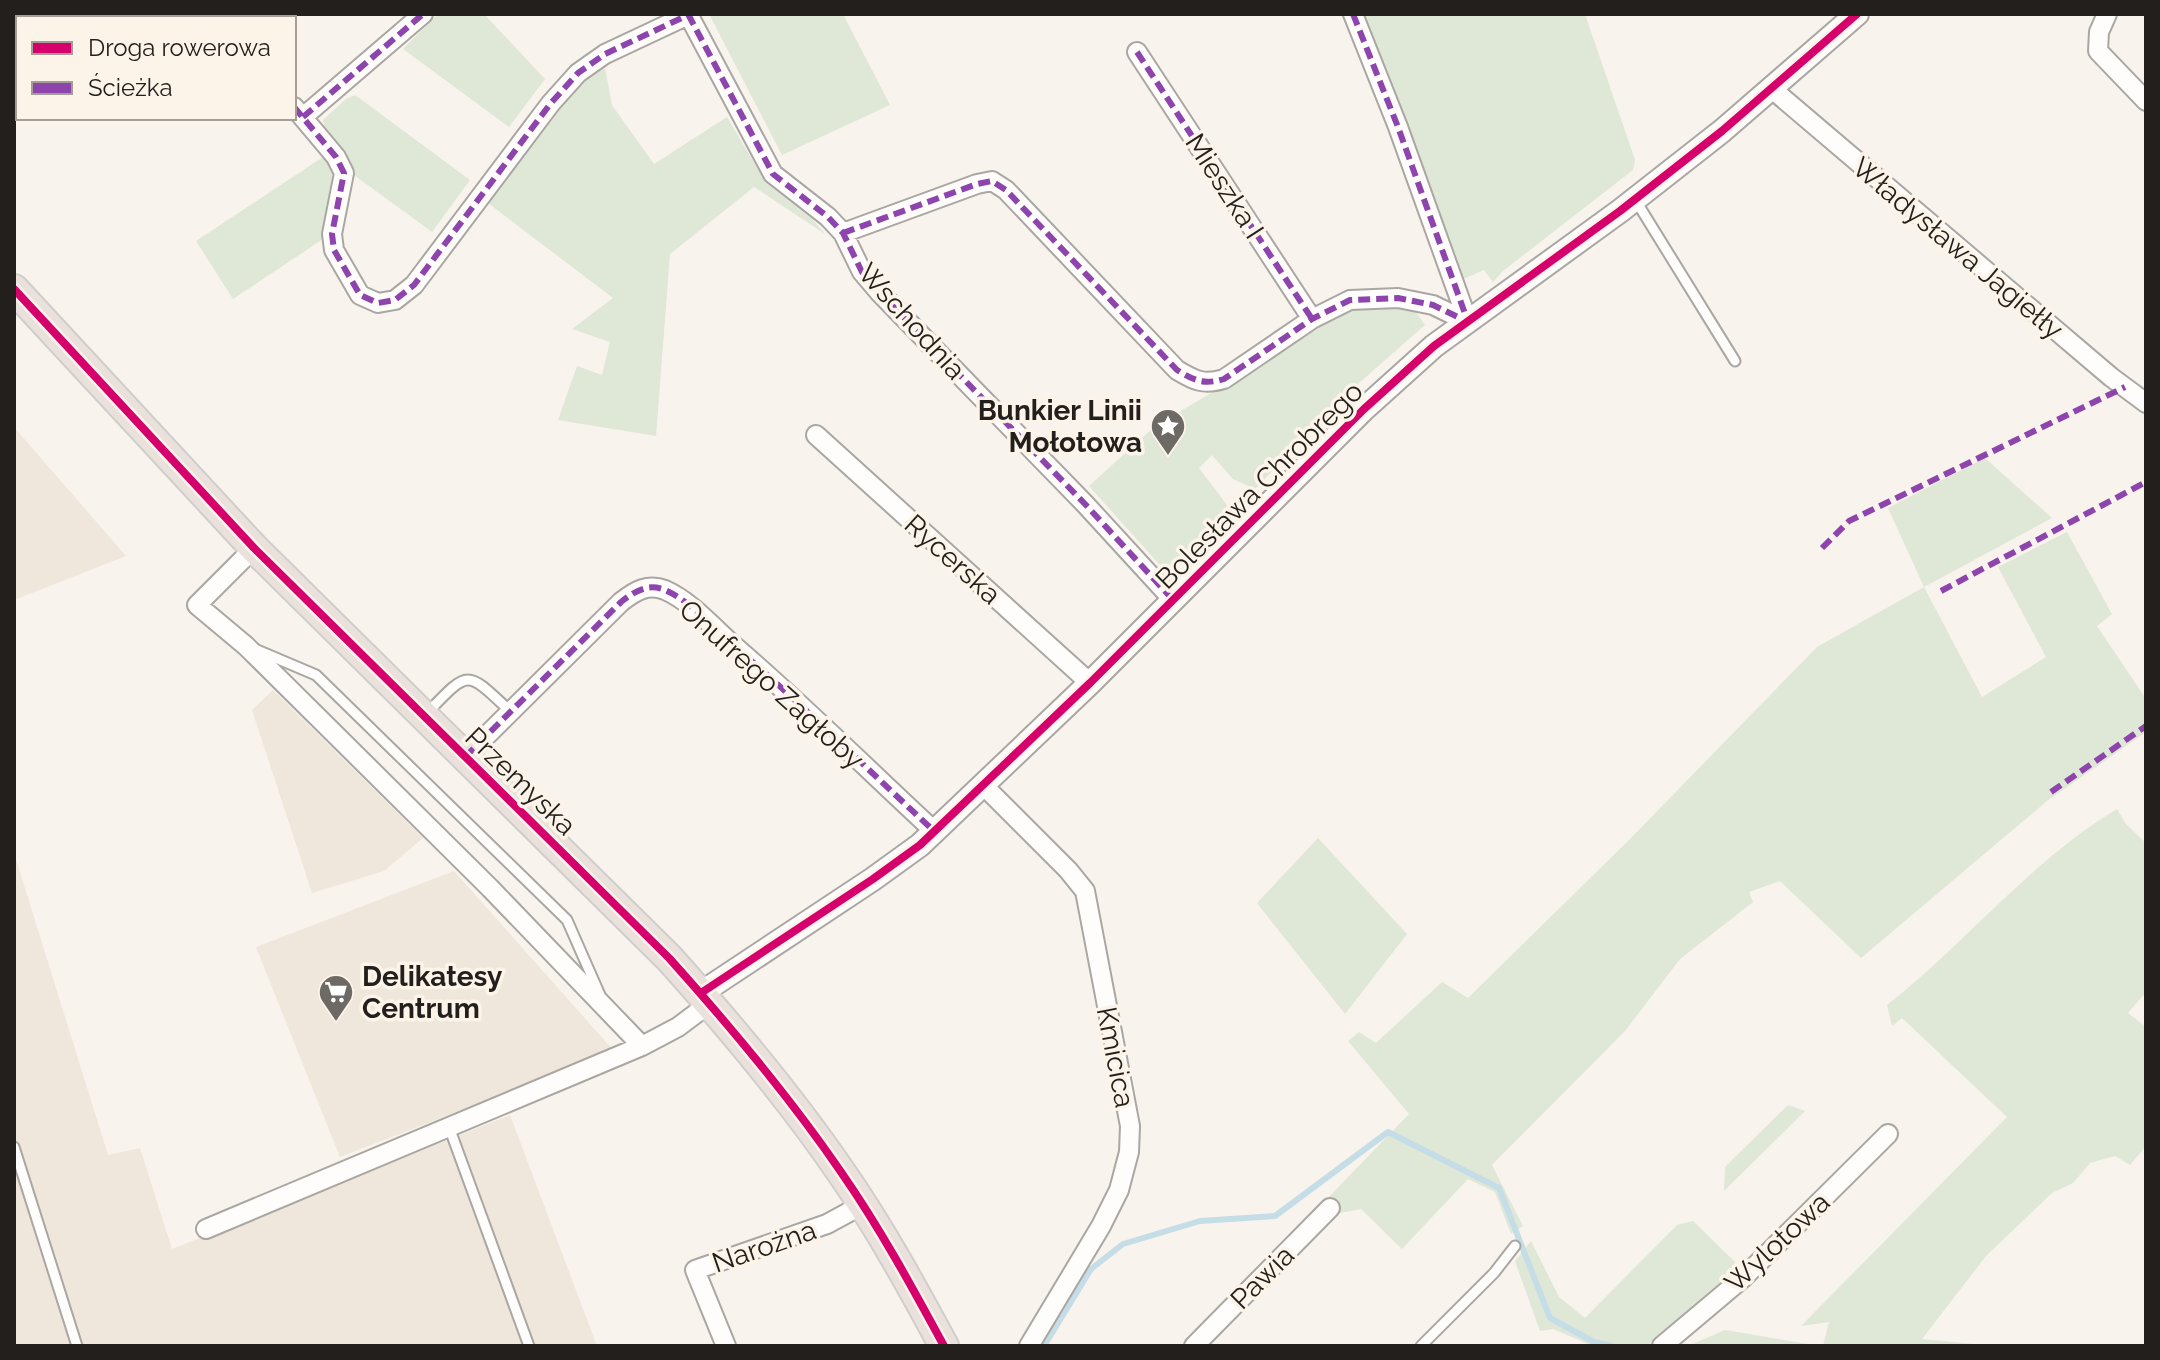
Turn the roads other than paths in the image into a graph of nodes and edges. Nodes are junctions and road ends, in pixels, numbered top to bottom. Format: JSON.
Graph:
{"nodes":[{"id":1,"x":423,"y":14,"type":"edge"},
{"id":2,"x":1353,"y":14,"type":"edge"},
{"id":3,"x":1857,"y":14,"type":"edge"},
{"id":4,"x":2107,"y":14,"type":"edge"},
{"id":5,"x":688,"y":15,"type":"edge"},
{"id":6,"x":1137,"y":52,"type":"dead end"},
{"id":7,"x":1772,"y":89,"type":"junction"},
{"id":8,"x":2146,"y":101,"type":"edge"},
{"id":9,"x":298,"y":112,"type":"edge"},
{"id":10,"x":1635,"y":199,"type":"junction"},
{"id":11,"x":843,"y":233,"type":"junction"},
{"id":12,"x":14,"y":290,"type":"edge"},
{"id":13,"x":1312,"y":319,"type":"junction"},
{"id":14,"x":1468,"y":322,"type":"junction"},
{"id":15,"x":1735,"y":361,"type":"dead end"},
{"id":16,"x":2146,"y":403,"type":"edge"},
{"id":17,"x":816,"y":435,"type":"dead end"},
{"id":18,"x":254,"y":548,"type":"junction"},
{"id":19,"x":1174,"y":601,"type":"junction"},
{"id":20,"x":246,"y":646,"type":"junction"},
{"id":21,"x":1090,"y":683,"type":"junction"},
{"id":22,"x":511,"y":712,"type":"junction"},
{"id":23,"x":424,"y":717,"type":"junction"},
{"id":24,"x":465,"y":757,"type":"junction"},
{"id":25,"x":984,"y":786,"type":"junction"},
{"id":26,"x":934,"y":831,"type":"junction"},
{"id":27,"x":706,"y":998,"type":"junction"},
{"id":28,"x":604,"y":1004,"type":"junction"},
{"id":29,"x":642,"y":1046,"type":"junction"},
{"id":30,"x":449,"y":1127,"type":"junction"},
{"id":31,"x":1888,"y":1134,"type":"dead end"},
{"id":32,"x":14,"y":1147,"type":"edge"},
{"id":33,"x":862,"y":1205,"type":"junction"},
{"id":34,"x":1330,"y":1208,"type":"dead end"},
{"id":35,"x":206,"y":1229,"type":"dead end"},
{"id":36,"x":1515,"y":1246,"type":"dead end"},
{"id":37,"x":77,"y":1346,"type":"edge"},
{"id":38,"x":529,"y":1346,"type":"edge"},
{"id":39,"x":726,"y":1346,"type":"edge"},
{"id":40,"x":944,"y":1346,"type":"edge"},
{"id":41,"x":1029,"y":1346,"type":"edge"},
{"id":42,"x":1194,"y":1346,"type":"edge"},
{"id":43,"x":1421,"y":1346,"type":"edge"},
{"id":44,"x":1662,"y":1346,"type":"edge"}],
"edges":[{"from":1,"to":9,"type":"street"},
{"from":2,"to":14,"type":"street"},
{"from":3,"to":7,"type":"street","name":"Bolesława Chrobrego"},
{"from":4,"to":8,"type":"street"},
{"from":5,"to":9,"type":"street"},
{"from":5,"to":11,"type":"street","name":"Wschodnia"},
{"from":6,"to":13,"type":"street","name":"Mieszka I"},
{"from":7,"to":10,"type":"street","name":"Bolesława Chrobrego"},
{"from":7,"to":16,"type":"street","name":"Władysława Jagiełły"},
{"from":10,"to":14,"type":"street","name":"Bolesława Chrobrego"},
{"from":10,"to":15,"type":"lane"},
{"from":11,"to":13,"type":"street"},
{"from":11,"to":19,"type":"street","name":"Wschodnia"},
{"from":12,"to":18,"type":"main road","name":"Przemyska"},
{"from":13,"to":14,"type":"street"},
{"from":14,"to":19,"type":"street","name":"Bolesława Chrobrego"},
{"from":17,"to":21,"type":"street","name":"Rycerska"},
{"from":18,"to":20,"type":"street"},
{"from":18,"to":23,"type":"main road","name":"Przemyska"},
{"from":19,"to":21,"type":"street","name":"Bolesława Chrobrego"},
{"from":20,"to":28,"type":"street"},
{"from":20,"to":28,"type":"lane"},
{"from":21,"to":25,"type":"street","name":"Bolesława Chrobrego"},
{"from":22,"to":23,"type":"lane"},
{"from":22,"to":24,"type":"street","name":"Onufrego Zagłoby"},
{"from":22,"to":26,"type":"street","name":"Onufrego Zagłoby"},
{"from":23,"to":24,"type":"main road","name":"Przemyska"},
{"from":24,"to":27,"type":"main road","name":"Przemyska"},
{"from":25,"to":26,"type":"street","name":"Bolesława Chrobrego"},
{"from":25,"to":41,"type":"street","name":"Kmicica"},
{"from":26,"to":27,"type":"street","name":"Bolesława Chrobrego"},
{"from":27,"to":29,"type":"street"},
{"from":27,"to":33,"type":"main road","name":"Przemyska"},
{"from":28,"to":29,"type":"street"},
{"from":29,"to":30,"type":"street"},
{"from":30,"to":35,"type":"street"},
{"from":30,"to":38,"type":"lane"},
{"from":31,"to":44,"type":"street","name":"Wylotowa"},
{"from":32,"to":37,"type":"lane"},
{"from":33,"to":39,"type":"street","name":"Narożna"},
{"from":33,"to":40,"type":"main road","name":"Przemyska"},
{"from":34,"to":42,"type":"street","name":"Pawia"},
{"from":36,"to":43,"type":"lane"}]}
